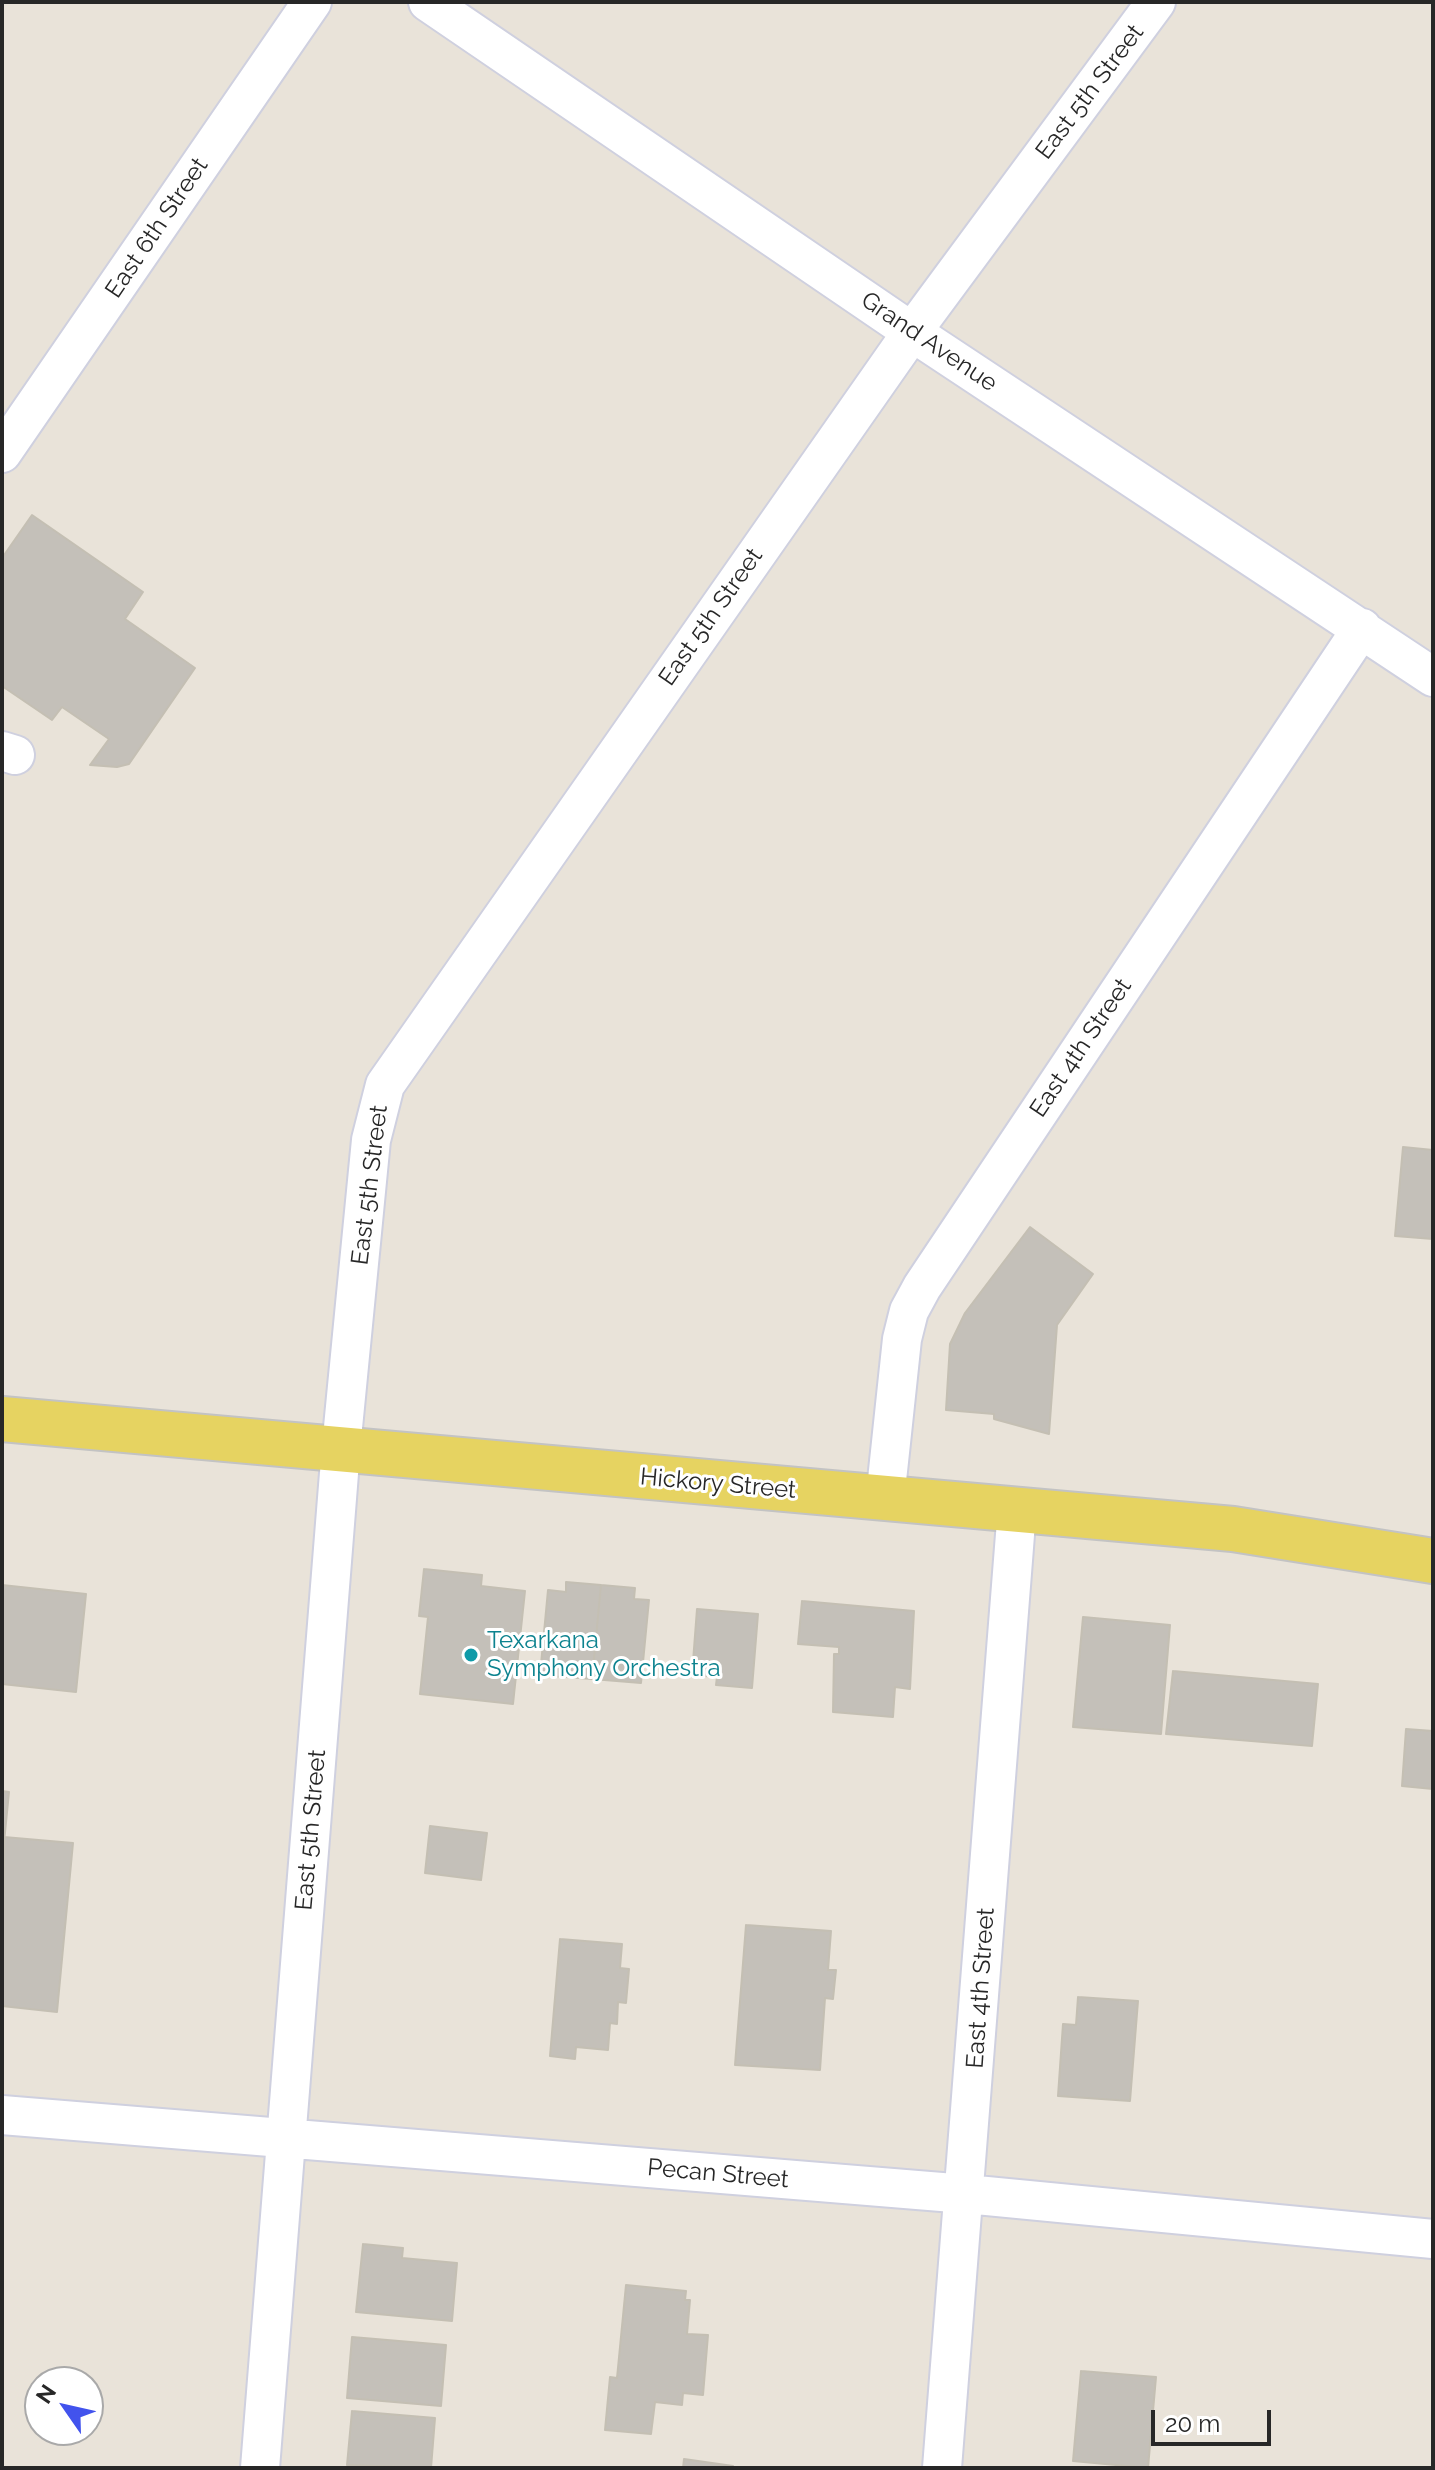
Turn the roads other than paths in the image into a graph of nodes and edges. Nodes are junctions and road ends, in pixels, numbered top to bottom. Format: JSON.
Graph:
{"nodes":[{"id":1,"x":312,"y":2,"type":"edge"},
{"id":2,"x":428,"y":2,"type":"edge"},
{"id":3,"x":1156,"y":2,"type":"edge"},
{"id":4,"x":912,"y":332,"type":"junction"},
{"id":5,"x":2,"y":453,"type":"edge"},
{"id":6,"x":1362,"y":628,"type":"junction"},
{"id":7,"x":1433,"y":677,"type":"edge"},
{"id":8,"x":2,"y":1419,"type":"edge"},
{"id":9,"x":341,"y":1448,"type":"junction"},
{"id":10,"x":885,"y":1499,"type":"junction"},
{"id":11,"x":1017,"y":1509,"type":"junction"},
{"id":12,"x":1433,"y":1561,"type":"edge"},
{"id":13,"x":2,"y":2115,"type":"edge"},
{"id":14,"x":287,"y":2140,"type":"junction"},
{"id":15,"x":966,"y":2194,"type":"junction"},
{"id":16,"x":1433,"y":2239,"type":"edge"},
{"id":17,"x":260,"y":2468,"type":"edge"},
{"id":18,"x":942,"y":2468,"type":"edge"}],
"edges":[{"from":1,"to":5,"type":"street","name":"East 6th Street"},
{"from":2,"to":4,"type":"street","name":"Grand Avenue"},
{"from":3,"to":4,"type":"street","name":"East 5th Street"},
{"from":4,"to":6,"type":"street","name":"Grand Avenue"},
{"from":4,"to":9,"type":"street","name":"East 5th Street"},
{"from":6,"to":7,"type":"street","name":"Grand Avenue"},
{"from":6,"to":10,"type":"street","name":"East 4th Street"},
{"from":8,"to":9,"type":"main road","name":"Hickory Street"},
{"from":9,"to":10,"type":"main road","name":"Hickory Street"},
{"from":9,"to":14,"type":"street","name":"East 5th Street"},
{"from":10,"to":11,"type":"main road","name":"Hickory Street"},
{"from":11,"to":12,"type":"main road","name":"Hickory Street"},
{"from":11,"to":15,"type":"street","name":"East 4th Street"},
{"from":13,"to":14,"type":"street","name":"Pecan Street"},
{"from":14,"to":15,"type":"street","name":"Pecan Street"},
{"from":14,"to":17,"type":"street","name":"East 5th Street"},
{"from":15,"to":16,"type":"street","name":"Pecan Street"},
{"from":15,"to":18,"type":"street","name":"East 4th Street"}]}
